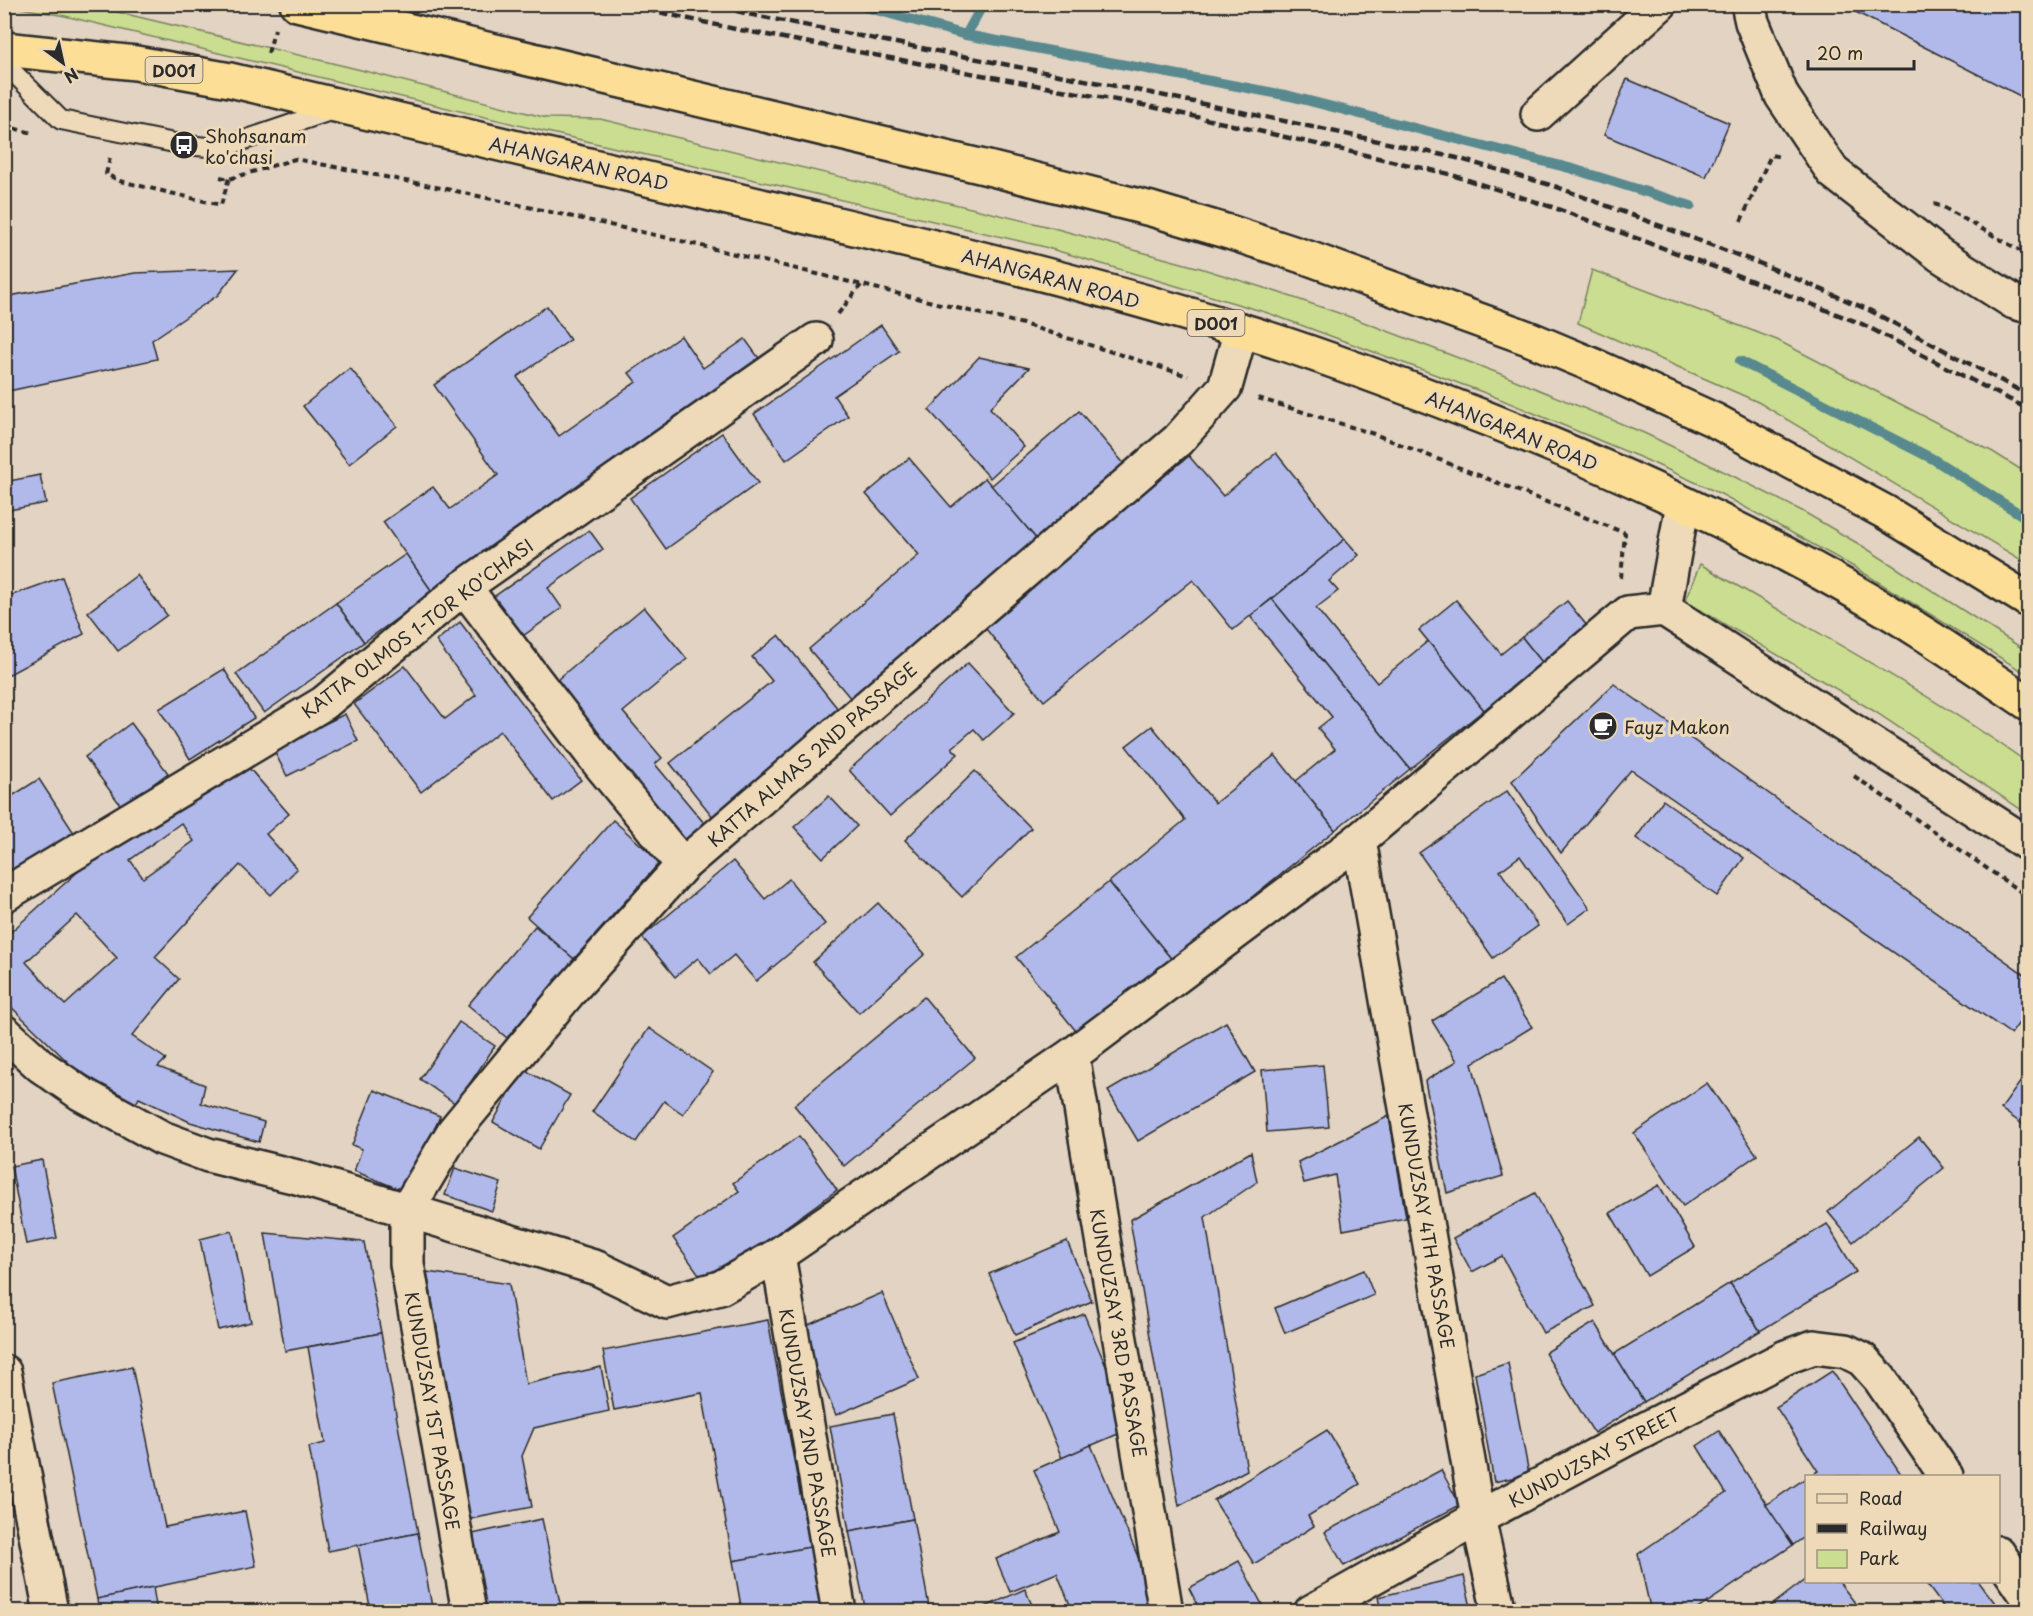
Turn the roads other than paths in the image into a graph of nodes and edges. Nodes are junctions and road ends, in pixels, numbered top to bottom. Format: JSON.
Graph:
{"nodes":[{"id":1,"x":297,"y":4,"type":"edge"},
{"id":2,"x":1660,"y":4,"type":"edge"},
{"id":3,"x":1748,"y":4,"type":"edge"},
{"id":4,"x":349,"y":12,"type":"edge"},
{"id":5,"x":4,"y":50,"type":"edge"},
{"id":6,"x":4,"y":63,"type":"edge"},
{"id":7,"x":341,"y":107,"type":"junction"},
{"id":8,"x":1538,"y":114,"type":"dead end"},
{"id":9,"x":2028,"y":306,"type":"edge"},
{"id":10,"x":1241,"y":330,"type":"junction"},
{"id":11,"x":816,"y":340,"type":"dead end"},
{"id":12,"x":1683,"y":503,"type":"junction"},
{"id":13,"x":464,"y":587,"type":"junction"},
{"id":14,"x":2028,"y":600,"type":"edge"},
{"id":15,"x":1664,"y":609,"type":"junction"},
{"id":16,"x":2028,"y":703,"type":"edge"},
{"id":17,"x":1359,"y":840,"type":"junction"},
{"id":18,"x":2028,"y":844,"type":"edge"},
{"id":19,"x":683,"y":865,"type":"junction"},
{"id":20,"x":4,"y":895,"type":"edge"},
{"id":21,"x":4,"y":1032,"type":"edge"},
{"id":22,"x":1072,"y":1055,"type":"junction"},
{"id":23,"x":407,"y":1210,"type":"junction"},
{"id":24,"x":778,"y":1255,"type":"junction"},
{"id":25,"x":4,"y":1372,"type":"edge"},
{"id":26,"x":1945,"y":1475,"type":"edge"},
{"id":27,"x":1478,"y":1518,"type":"junction"},
{"id":28,"x":2000,"y":1556,"type":"edge"},
{"id":29,"x":2028,"y":1598,"type":"edge"},
{"id":30,"x":51,"y":1611,"type":"edge"},
{"id":31,"x":469,"y":1611,"type":"edge"},
{"id":32,"x":839,"y":1611,"type":"edge"},
{"id":33,"x":1166,"y":1611,"type":"edge"},
{"id":34,"x":1311,"y":1611,"type":"edge"},
{"id":35,"x":1499,"y":1611,"type":"edge"}],
"edges":[{"from":1,"to":4,"type":"highway"},
{"from":2,"to":8,"type":"street"},
{"from":3,"to":9,"type":"street"},
{"from":4,"to":14,"type":"highway"},
{"from":5,"to":7,"type":"highway","name":"AHANGARAN ROAD","number":"D001"},
{"from":6,"to":7,"type":"lane"},
{"from":7,"to":10,"type":"highway","name":"AHANGARAN ROAD","number":"D001"},
{"from":10,"to":12,"type":"highway","name":"AHANGARAN ROAD","number":"D001"},
{"from":10,"to":19,"type":"street","name":"KATTA ALMAS 2ND PASSAGE"},
{"from":11,"to":13,"type":"street","name":"KATTA OLMOS 1-TOR KO'CHASI"},
{"from":12,"to":15,"type":"street"},
{"from":12,"to":16,"type":"highway","name":"AHANGARAN ROAD","number":"D001"},
{"from":13,"to":19,"type":"street"},
{"from":13,"to":20,"type":"street","name":"KATTA OLMOS 1-TOR KO'CHASI"},
{"from":15,"to":17,"type":"street"},
{"from":15,"to":18,"type":"street"},
{"from":17,"to":22,"type":"street"},
{"from":17,"to":27,"type":"street","name":"KUNDUZSAY 4TH PASSAGE"},
{"from":19,"to":23,"type":"street","name":"KATTA ALMAS 2ND PASSAGE"},
{"from":21,"to":23,"type":"street"},
{"from":22,"to":24,"type":"street"},
{"from":22,"to":33,"type":"street","name":"KUNDUZSAY 3RD PASSAGE"},
{"from":23,"to":24,"type":"street"},
{"from":23,"to":31,"type":"street","name":"KUNDUZSAY 1ST PASSAGE"},
{"from":24,"to":32,"type":"street","name":"KUNDUZSAY 2ND PASSAGE"},
{"from":25,"to":30,"type":"street"},
{"from":26,"to":27,"type":"street","name":"KUNDUZSAY STREET"},
{"from":27,"to":34,"type":"street","name":"KUNDUZSAY STREET"},
{"from":27,"to":35,"type":"street","name":"KUNDUZSAY 4TH PASSAGE"},
{"from":28,"to":29,"type":"street"}]}
